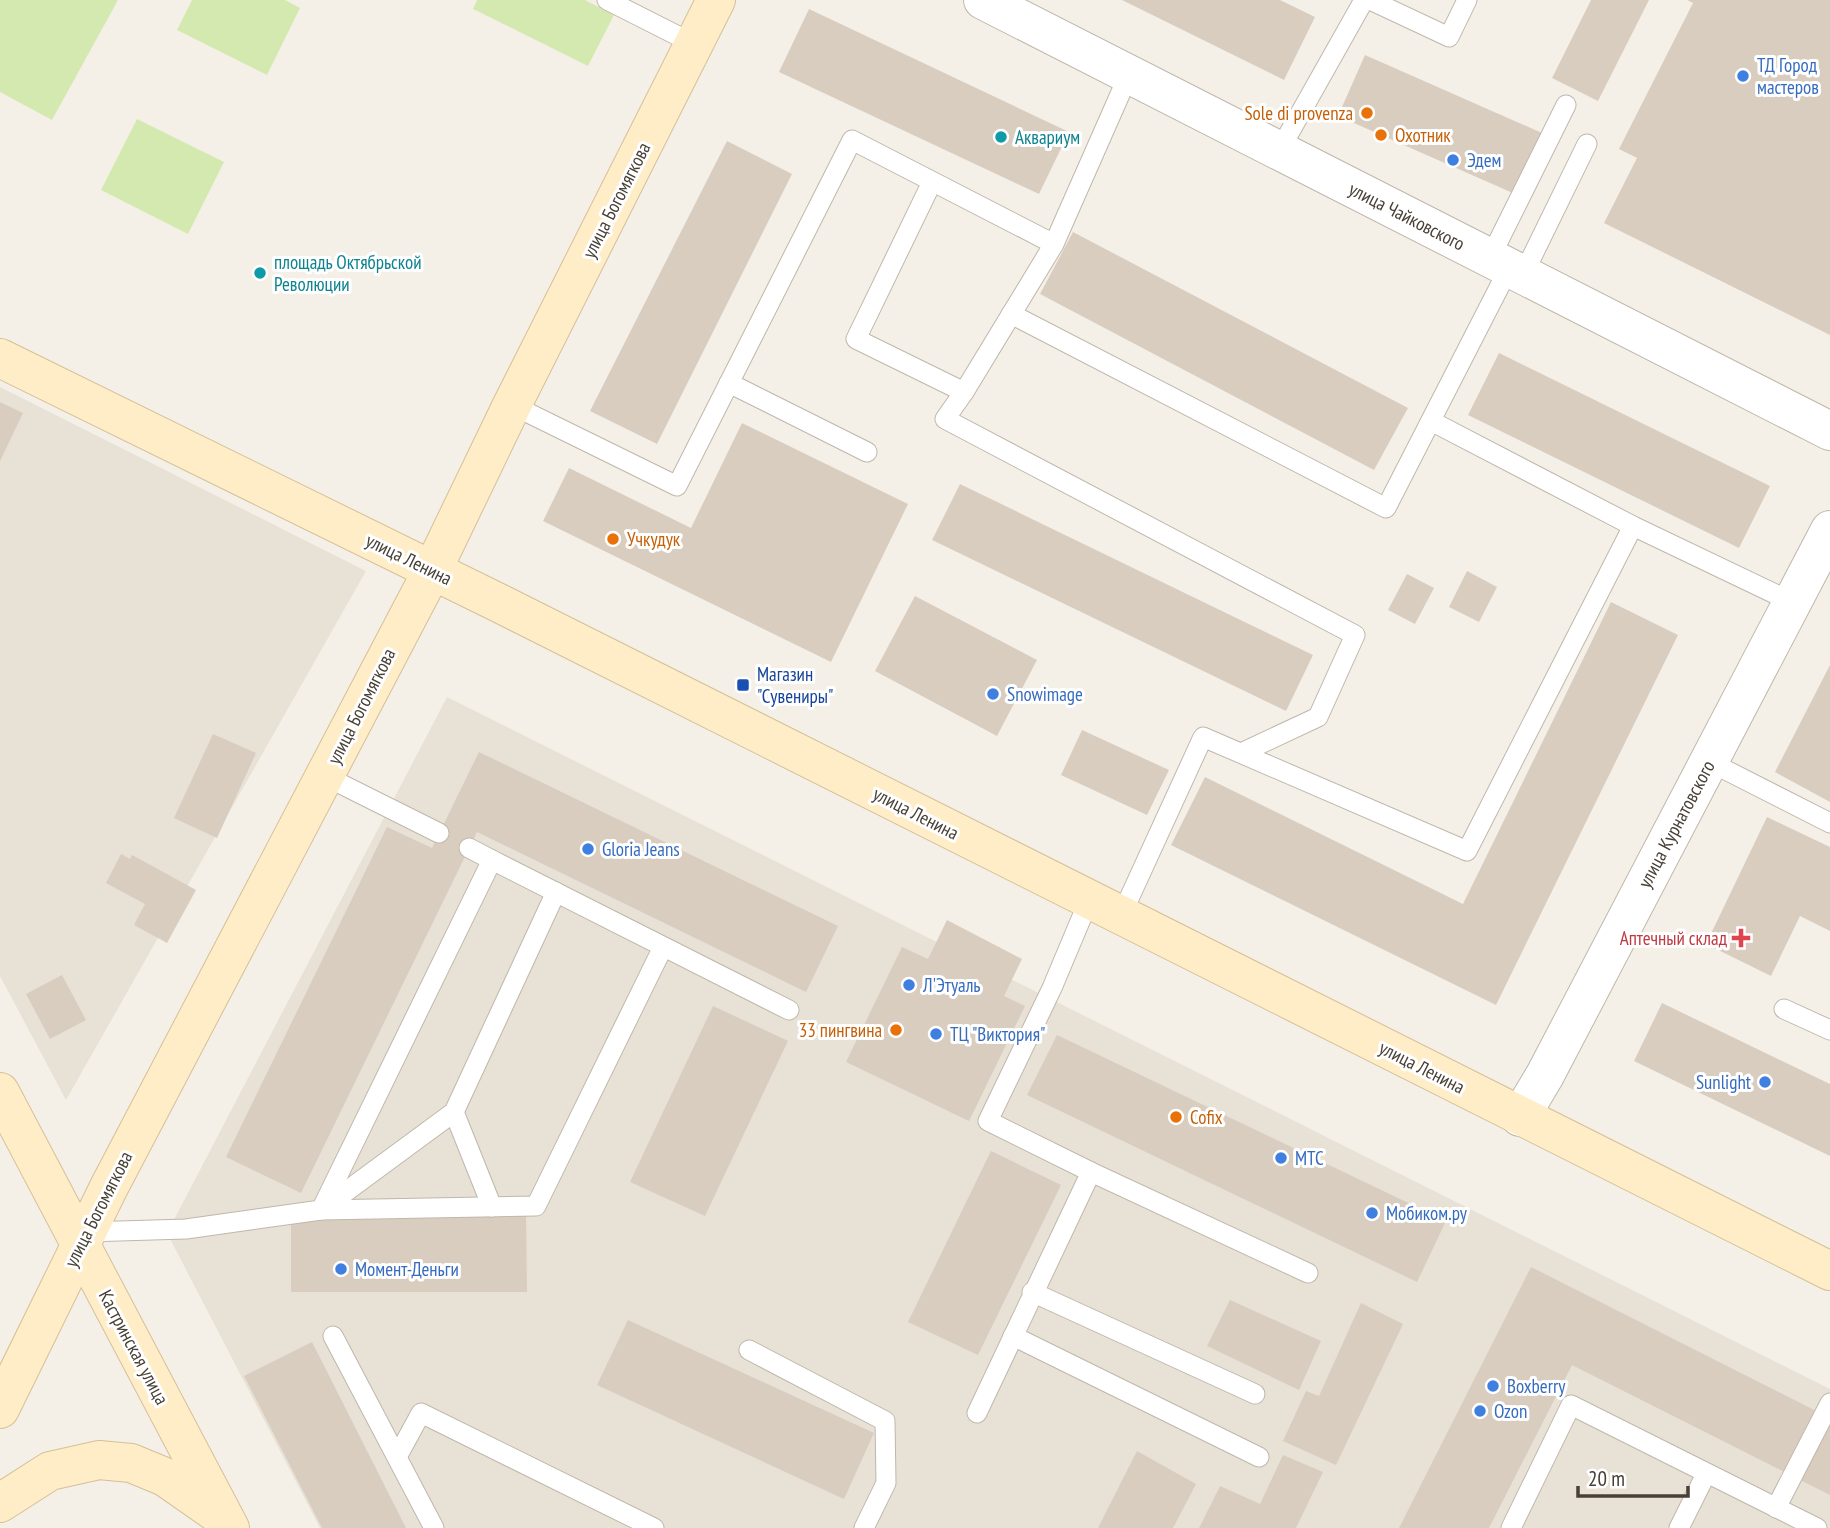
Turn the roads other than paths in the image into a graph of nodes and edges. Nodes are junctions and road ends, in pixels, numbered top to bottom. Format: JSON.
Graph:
{"nodes":[{"id":1,"x":607,"y":0,"type":"edge"},
{"id":2,"x":716,"y":0,"type":"edge"},
{"id":3,"x":983,"y":0,"type":"edge"},
{"id":4,"x":1367,"y":0,"type":"edge"},
{"id":5,"x":1467,"y":0,"type":"edge"},
{"id":6,"x":694,"y":44,"type":"junction"},
{"id":7,"x":1129,"y":75,"type":"junction"},
{"id":8,"x":1566,"y":105,"type":"dead end"},
{"id":9,"x":1587,"y":144,"type":"dead end"},
{"id":10,"x":1279,"y":151,"type":"junction"},
{"id":11,"x":932,"y":182,"type":"junction"},
{"id":12,"x":1054,"y":244,"type":"junction"},
{"id":13,"x":1507,"y":267,"type":"junction"},
{"id":14,"x":1011,"y":314,"type":"junction"},
{"id":15,"x":0,"y":358,"type":"edge"},
{"id":16,"x":729,"y":383,"type":"junction"},
{"id":17,"x":964,"y":392,"type":"junction"},
{"id":18,"x":512,"y":405,"type":"junction"},
{"id":19,"x":1431,"y":421,"type":"junction"},
{"id":20,"x":1830,"y":431,"type":"edge"},
{"id":21,"x":867,"y":452,"type":"dead end"},
{"id":22,"x":1633,"y":526,"type":"junction"},
{"id":23,"x":1830,"y":530,"type":"edge"},
{"id":24,"x":432,"y":571,"type":"junction"},
{"id":25,"x":1792,"y":602,"type":"junction"},
{"id":26,"x":1241,"y":754,"type":"junction"},
{"id":27,"x":1708,"y":761,"type":"junction"},
{"id":28,"x":325,"y":776,"type":"junction"},
{"id":29,"x":1830,"y":823,"type":"edge"},
{"id":30,"x":439,"y":833,"type":"dead end"},
{"id":31,"x":469,"y":848,"type":"dead end"},
{"id":32,"x":492,"y":860,"type":"junction"},
{"id":33,"x":556,"y":892,"type":"junction"},
{"id":34,"x":1105,"y":908,"type":"junction"},
{"id":35,"x":663,"y":947,"type":"junction"},
{"id":36,"x":1784,"y":1009,"type":"dead end"},
{"id":37,"x":789,"y":1010,"type":"dead end"},
{"id":38,"x":1830,"y":1030,"type":"edge"},
{"id":39,"x":0,"y":1092,"type":"edge"},
{"id":40,"x":454,"y":1112,"type":"junction"},
{"id":41,"x":1520,"y":1117,"type":"junction"},
{"id":42,"x":1091,"y":1172,"type":"junction"},
{"id":43,"x":492,"y":1207,"type":"junction"},
{"id":44,"x":321,"y":1210,"type":"junction"},
{"id":45,"x":83,"y":1238,"type":"junction"},
{"id":46,"x":1830,"y":1271,"type":"edge"},
{"id":47,"x":1308,"y":1273,"type":"dead end"},
{"id":48,"x":1032,"y":1293,"type":"junction"},
{"id":49,"x":334,"y":1336,"type":"dead end"},
{"id":50,"x":1013,"y":1336,"type":"junction"},
{"id":51,"x":749,"y":1350,"type":"dead end"},
{"id":52,"x":1255,"y":1394,"type":"dead end"},
{"id":53,"x":1830,"y":1403,"type":"edge"},
{"id":54,"x":0,"y":1409,"type":"edge"},
{"id":55,"x":977,"y":1413,"type":"dead end"},
{"id":56,"x":397,"y":1457,"type":"junction"},
{"id":57,"x":1259,"y":1457,"type":"dead end"},
{"id":58,"x":1706,"y":1474,"type":"junction"},
{"id":59,"x":0,"y":1503,"type":"edge"},
{"id":60,"x":1776,"y":1508,"type":"junction"},
{"id":61,"x":227,"y":1523,"type":"edge"},
{"id":62,"x":434,"y":1528,"type":"edge"},
{"id":63,"x":654,"y":1528,"type":"edge"},
{"id":64,"x":864,"y":1528,"type":"edge"},
{"id":65,"x":1511,"y":1528,"type":"edge"},
{"id":66,"x":1679,"y":1528,"type":"edge"},
{"id":67,"x":1816,"y":1528,"type":"edge"}],
"edges":[{"from":1,"to":6,"type":"lane"},
{"from":2,"to":6,"type":"main road","name":"улица Богомягкова"},
{"from":3,"to":7,"type":"street","name":"улица Чайковского"},
{"from":4,"to":5,"type":"lane"},
{"from":4,"to":10,"type":"lane"},
{"from":6,"to":18,"type":"main road","name":"улица Богомягкова"},
{"from":7,"to":10,"type":"street","name":"улица Чайковского"},
{"from":7,"to":12,"type":"lane"},
{"from":8,"to":13,"type":"lane"},
{"from":9,"to":13,"type":"lane"},
{"from":10,"to":13,"type":"street","name":"улица Чайковского"},
{"from":11,"to":12,"type":"lane"},
{"from":11,"to":16,"type":"lane"},
{"from":11,"to":17,"type":"lane"},
{"from":12,"to":14,"type":"lane"},
{"from":13,"to":19,"type":"lane"},
{"from":13,"to":20,"type":"street","name":"улица Чайковского"},
{"from":14,"to":17,"type":"lane"},
{"from":14,"to":19,"type":"lane"},
{"from":15,"to":24,"type":"main road","name":"улица Ленина"},
{"from":16,"to":18,"type":"lane"},
{"from":16,"to":21,"type":"lane"},
{"from":17,"to":26,"type":"lane"},
{"from":18,"to":24,"type":"main road","name":"улица Богомягкова"},
{"from":19,"to":22,"type":"lane"},
{"from":22,"to":25,"type":"lane"},
{"from":22,"to":26,"type":"lane"},
{"from":23,"to":25,"type":"street","name":"улица Курнатовского"},
{"from":24,"to":28,"type":"main road","name":"улица Богомягкова"},
{"from":24,"to":34,"type":"main road","name":"улица Ленина"},
{"from":25,"to":27,"type":"street","name":"улица Курнатовского"},
{"from":26,"to":34,"type":"lane"},
{"from":27,"to":29,"type":"lane"},
{"from":27,"to":41,"type":"street","name":"улица Курнатовского"},
{"from":28,"to":30,"type":"lane"},
{"from":28,"to":45,"type":"main road","name":"улица Богомягкова"},
{"from":31,"to":32,"type":"lane"},
{"from":32,"to":33,"type":"lane"},
{"from":32,"to":44,"type":"lane"},
{"from":33,"to":35,"type":"lane"},
{"from":33,"to":40,"type":"lane"},
{"from":34,"to":41,"type":"main road","name":"улица Ленина"},
{"from":34,"to":42,"type":"lane"},
{"from":35,"to":37,"type":"lane"},
{"from":35,"to":43,"type":"lane"},
{"from":36,"to":38,"type":"lane"},
{"from":39,"to":45,"type":"main road","name":"Кастринская улица"},
{"from":40,"to":43,"type":"lane"},
{"from":40,"to":44,"type":"lane"},
{"from":41,"to":46,"type":"main road","name":"улица Ленина"},
{"from":42,"to":47,"type":"lane"},
{"from":42,"to":48,"type":"lane"},
{"from":43,"to":44,"type":"lane"},
{"from":44,"to":45,"type":"lane"},
{"from":45,"to":54,"type":"main road","name":"улица Богомягкова"},
{"from":45,"to":61,"type":"main road","name":"Кастринская улица"},
{"from":48,"to":50,"type":"lane"},
{"from":48,"to":52,"type":"lane"},
{"from":49,"to":56,"type":"lane"},
{"from":50,"to":55,"type":"lane"},
{"from":50,"to":57,"type":"lane"},
{"from":51,"to":64,"type":"lane"},
{"from":53,"to":60,"type":"lane"},
{"from":56,"to":62,"type":"lane"},
{"from":56,"to":63,"type":"lane"},
{"from":58,"to":60,"type":"lane"},
{"from":58,"to":65,"type":"lane"},
{"from":58,"to":66,"type":"lane"},
{"from":59,"to":61,"type":"main road"},
{"from":60,"to":67,"type":"lane"}]}
